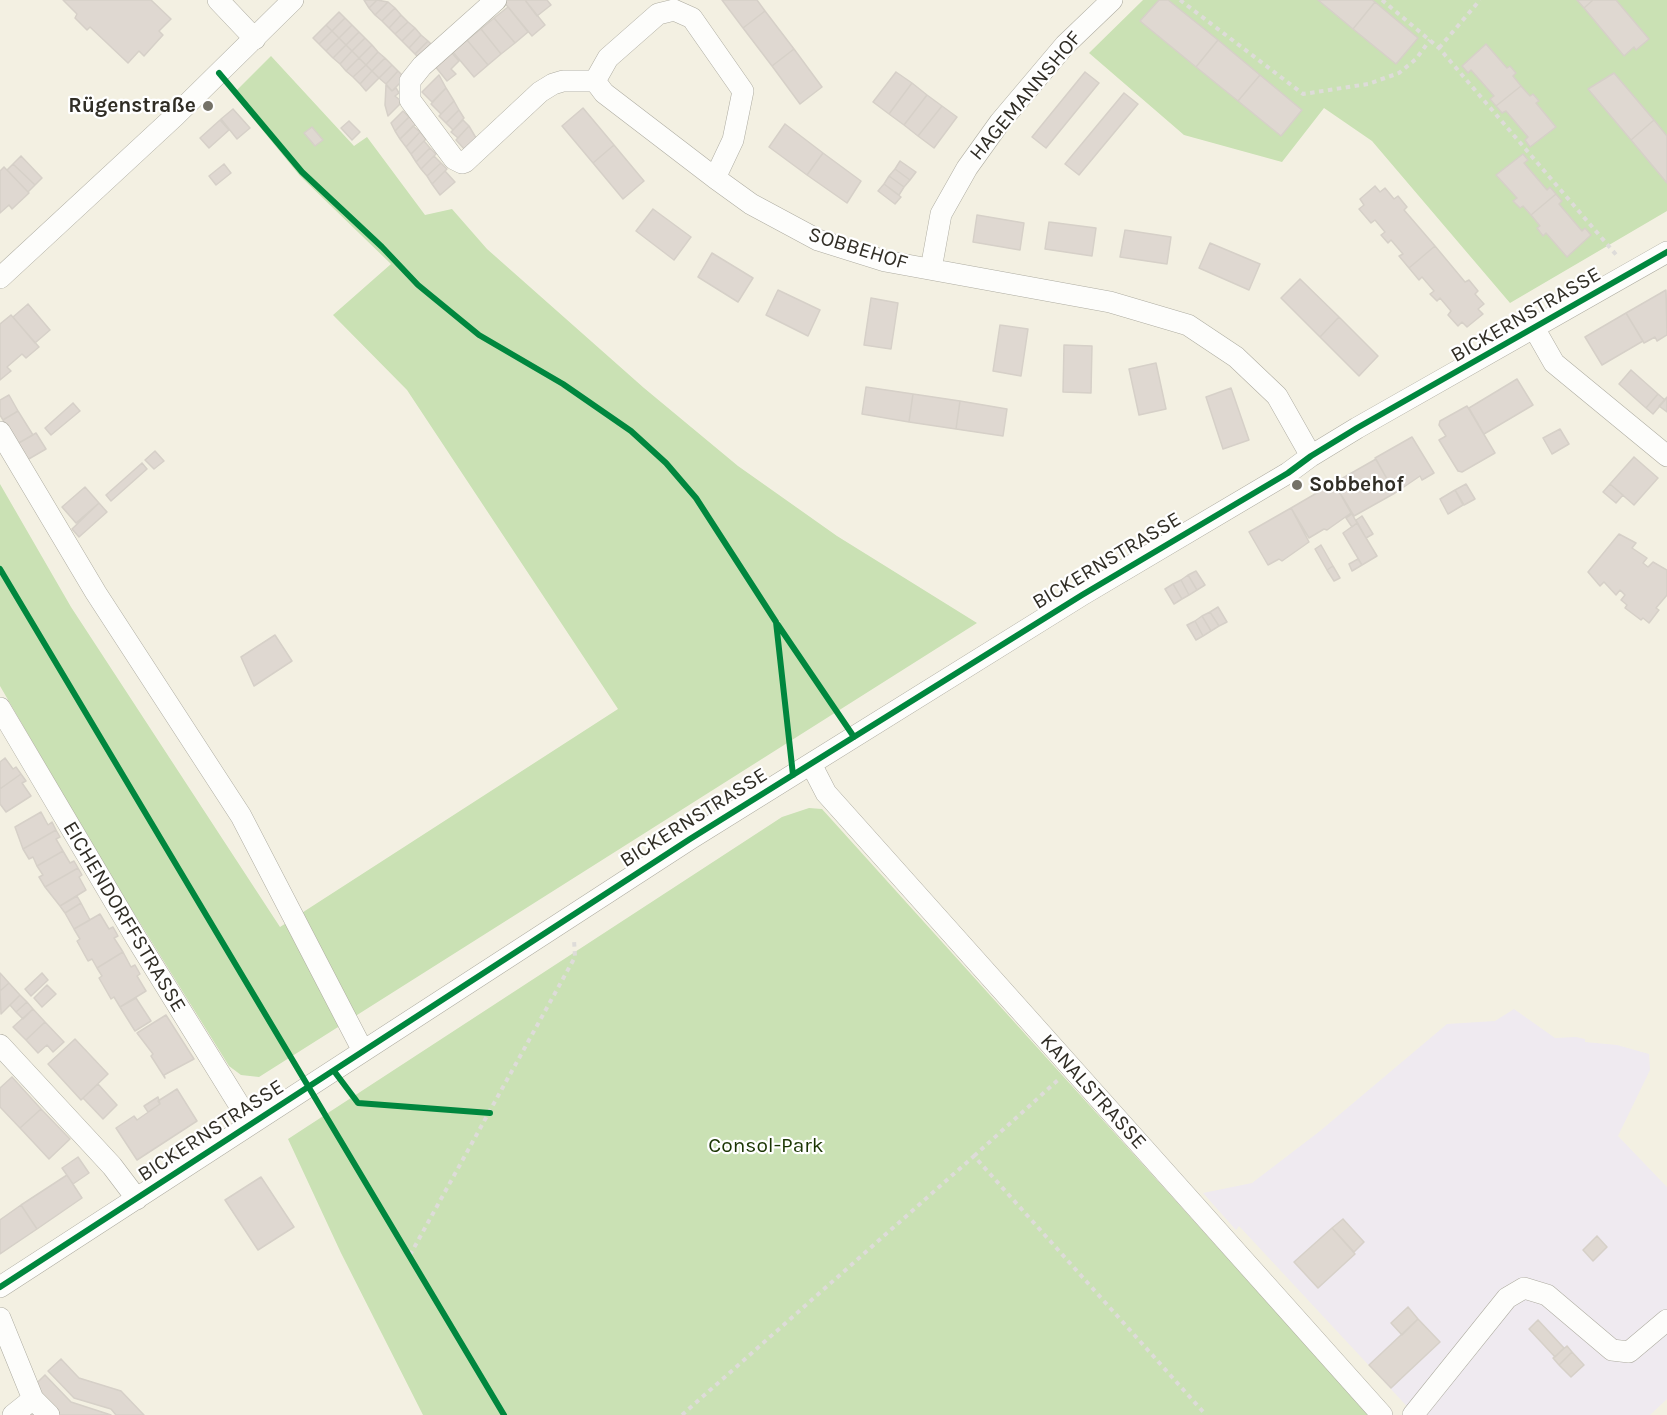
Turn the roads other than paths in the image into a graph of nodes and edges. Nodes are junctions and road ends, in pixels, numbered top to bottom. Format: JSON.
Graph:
{"nodes":[{"id":1,"x":218,"y":0,"type":"edge"},
{"id":2,"x":292,"y":0,"type":"edge"},
{"id":3,"x":496,"y":0,"type":"edge"},
{"id":4,"x":1112,"y":0,"type":"edge"},
{"id":5,"x":255,"y":39,"type":"junction"},
{"id":6,"x":595,"y":81,"type":"junction"},
{"id":7,"x":714,"y":178,"type":"junction"},
{"id":8,"x":1667,"y":252,"type":"edge"},
{"id":9,"x":931,"y":269,"type":"junction"},
{"id":10,"x":0,"y":278,"type":"edge"},
{"id":11,"x":1534,"y":328,"type":"junction"},
{"id":12,"x":0,"y":432,"type":"edge"},
{"id":13,"x":1311,"y":456,"type":"junction"},
{"id":14,"x":1667,"y":456,"type":"edge"},
{"id":15,"x":0,"y":708,"type":"edge"},
{"id":16,"x":811,"y":764,"type":"junction"},
{"id":17,"x":0,"y":1045,"type":"edge"},
{"id":18,"x":363,"y":1051,"type":"junction"},
{"id":19,"x":251,"y":1125,"type":"junction"},
{"id":20,"x":137,"y":1199,"type":"junction"},
{"id":21,"x":0,"y":1287,"type":"edge"},
{"id":22,"x":0,"y":1318,"type":"edge"},
{"id":23,"x":1667,"y":1320,"type":"edge"},
{"id":24,"x":33,"y":1399,"type":"junction"},
{"id":25,"x":13,"y":1415,"type":"edge"},
{"id":26,"x":48,"y":1415,"type":"edge"},
{"id":27,"x":1382,"y":1415,"type":"edge"},
{"id":28,"x":1413,"y":1415,"type":"edge"}],
"edges":[{"from":1,"to":5,"type":"street"},
{"from":2,"to":5,"type":"street"},
{"from":3,"to":6,"type":"street"},
{"from":4,"to":9,"type":"street","name":"HAGEMANNSHOF"},
{"from":5,"to":10,"type":"street"},
{"from":6,"to":7,"type":"street","name":"SOBBEHOF"},
{"from":6,"to":7,"type":"street"},
{"from":7,"to":9,"type":"street","name":"SOBBEHOF"},
{"from":8,"to":11,"type":"street","name":"BICKERNSTRASSE"},
{"from":9,"to":13,"type":"street","name":"SOBBEHOF"},
{"from":11,"to":13,"type":"street","name":"BICKERNSTRASSE"},
{"from":11,"to":14,"type":"street"},
{"from":12,"to":18,"type":"street"},
{"from":13,"to":16,"type":"street","name":"BICKERNSTRASSE"},
{"from":15,"to":19,"type":"street","name":"EICHENDORFFSTRASSE"},
{"from":16,"to":18,"type":"street","name":"BICKERNSTRASSE"},
{"from":16,"to":27,"type":"street","name":"KANALSTRASSE"},
{"from":17,"to":20,"type":"street"},
{"from":18,"to":19,"type":"street","name":"BICKERNSTRASSE"},
{"from":19,"to":20,"type":"street","name":"BICKERNSTRASSE"},
{"from":20,"to":21,"type":"street","name":"BICKERNSTRASSE"},
{"from":22,"to":24,"type":"street"},
{"from":23,"to":28,"type":"street"},
{"from":24,"to":25,"type":"street"},
{"from":24,"to":26,"type":"street"}]}
